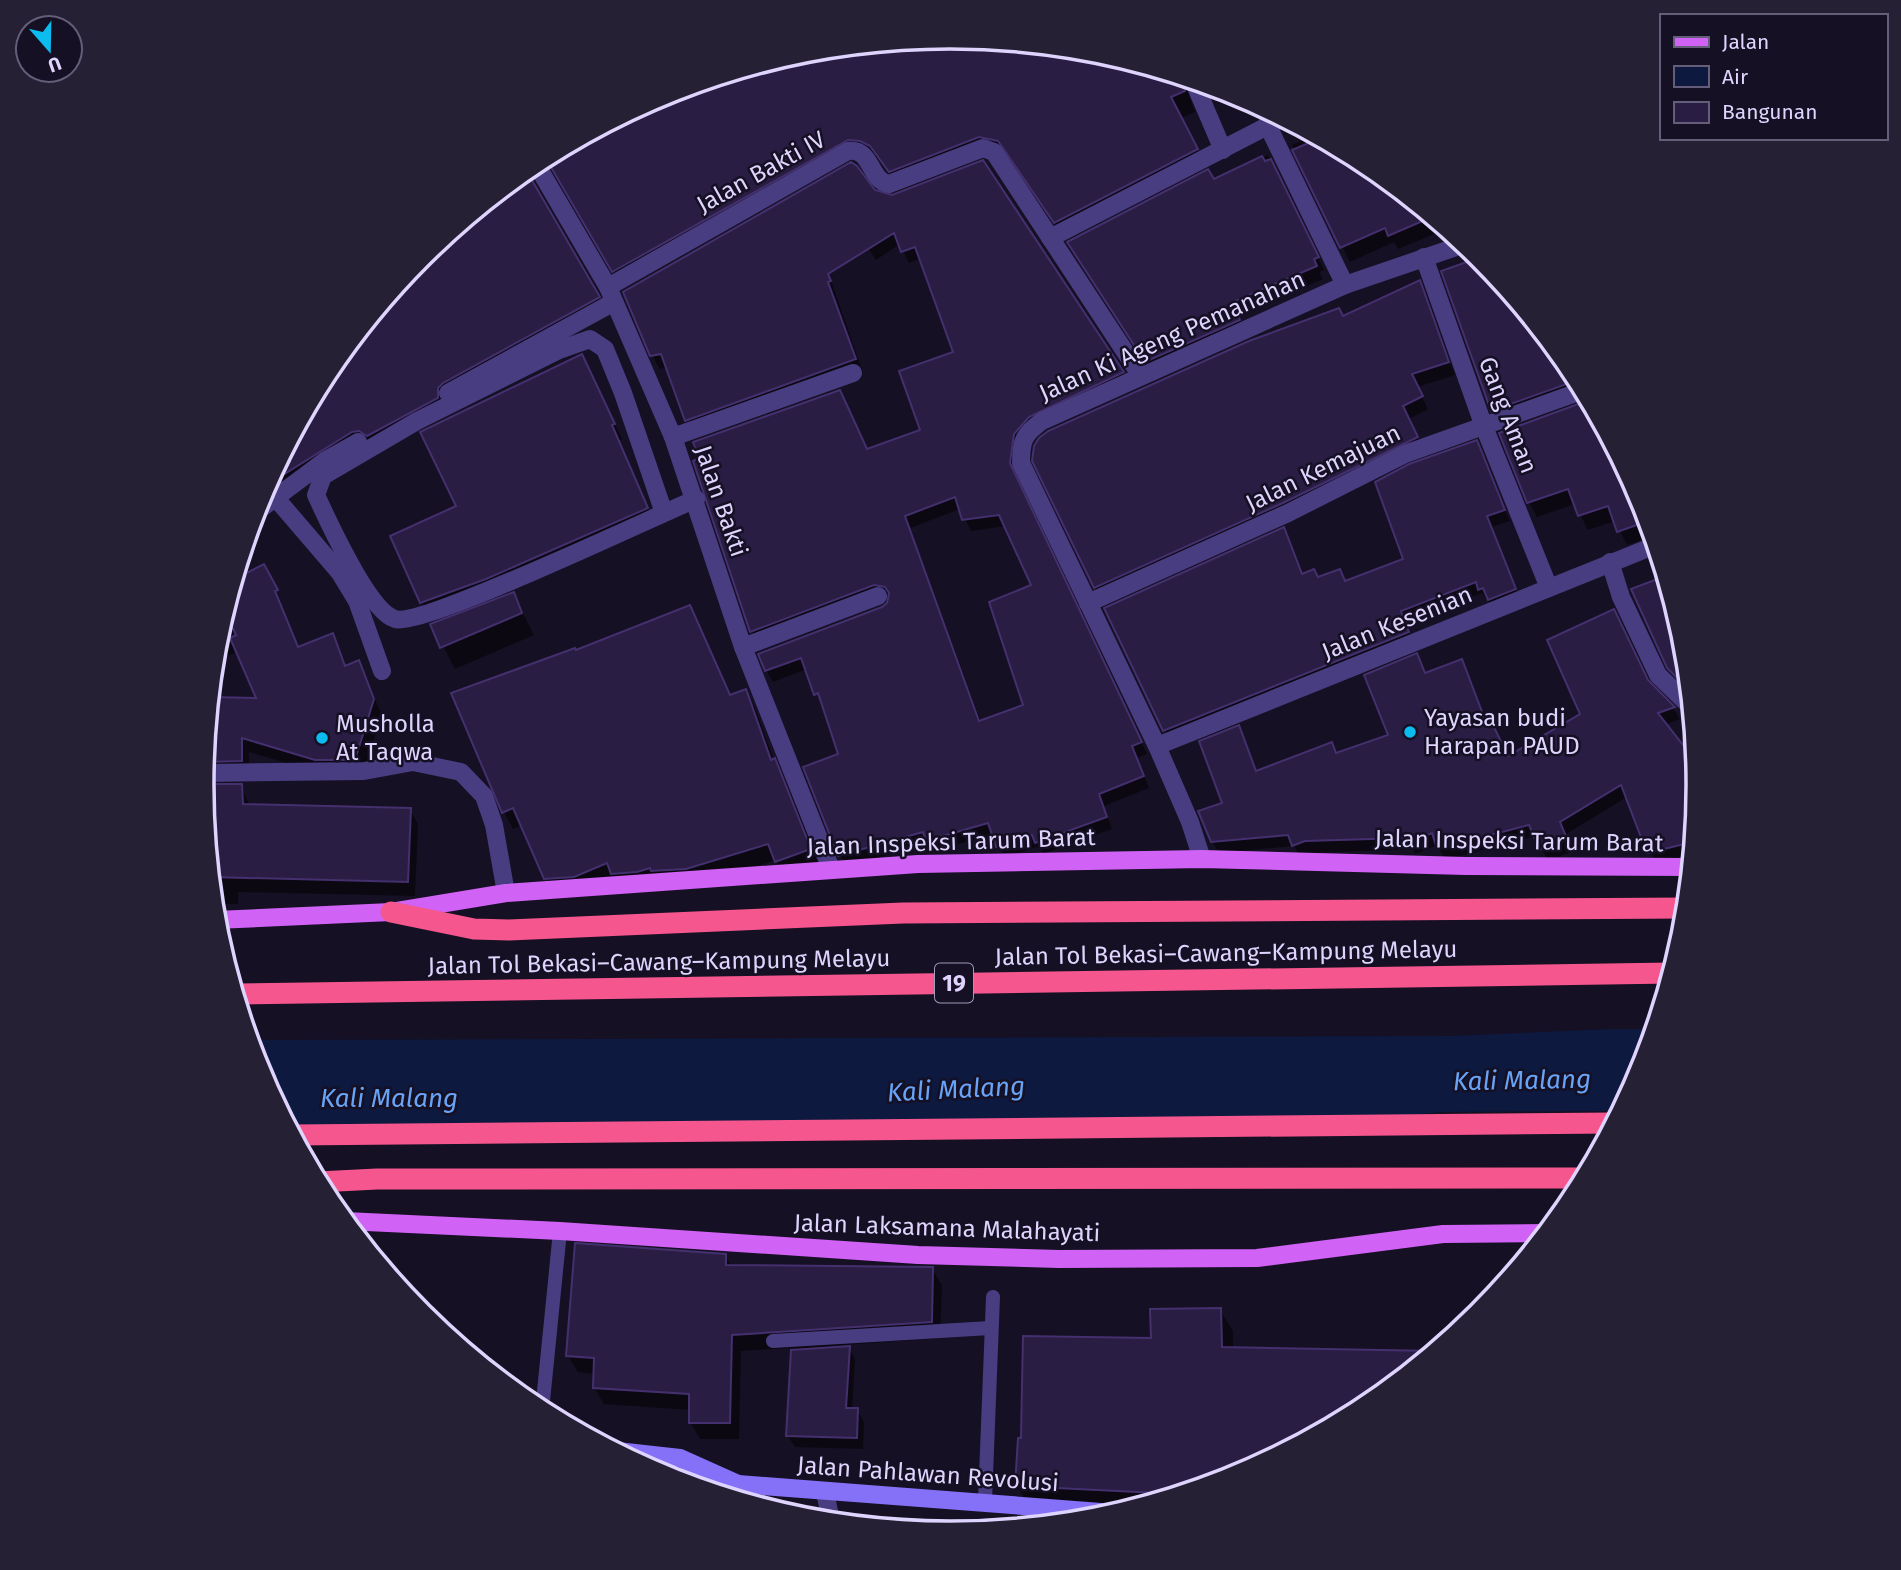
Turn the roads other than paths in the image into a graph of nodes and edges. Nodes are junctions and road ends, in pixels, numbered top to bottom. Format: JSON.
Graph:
{"nodes":[{"id":1,"x":1198,"y":92,"type":"edge"},
{"id":2,"x":1271,"y":123,"type":"edge"},
{"id":3,"x":1277,"y":126,"type":"edge"},
{"id":4,"x":1223,"y":150,"type":"junction"},
{"id":5,"x":541,"y":174,"type":"edge"},
{"id":6,"x":1050,"y":238,"type":"junction"},
{"id":7,"x":1453,"y":248,"type":"edge"},
{"id":8,"x":1424,"y":257,"type":"junction"},
{"id":9,"x":1345,"y":285,"type":"junction"},
{"id":10,"x":611,"y":294,"type":"junction"},
{"id":11,"x":853,"y":373,"type":"dead end"},
{"id":12,"x":1141,"y":376,"type":"junction"},
{"id":13,"x":1573,"y":394,"type":"edge"},
{"id":14,"x":1483,"y":424,"type":"junction"},
{"id":15,"x":673,"y":437,"type":"junction"},
{"id":16,"x":274,"y":496,"type":"joint"},
{"id":17,"x":696,"y":499,"type":"junction"},
{"id":18,"x":664,"y":513,"type":"junction"},
{"id":19,"x":1647,"y":548,"type":"edge"},
{"id":20,"x":1610,"y":562,"type":"junction"},
{"id":21,"x":1549,"y":588,"type":"junction"},
{"id":22,"x":878,"y":596,"type":"dead end"},
{"id":23,"x":1088,"y":603,"type":"junction"},
{"id":24,"x":743,"y":647,"type":"junction"},
{"id":25,"x":382,"y":671,"type":"dead end"},
{"id":26,"x":1681,"y":697,"type":"edge"},
{"id":27,"x":1157,"y":746,"type":"junction"},
{"id":28,"x":215,"y":773,"type":"edge"},
{"id":29,"x":1202,"y":859,"type":"junction"},
{"id":30,"x":1681,"y":867,"type":"edge"},
{"id":31,"x":831,"y":869,"type":"junction"},
{"id":32,"x":506,"y":893,"type":"junction"},
{"id":33,"x":1675,"y":908,"type":"edge"},
{"id":34,"x":391,"y":912,"type":"junction"},
{"id":35,"x":227,"y":919,"type":"edge"},
{"id":36,"x":1661,"y":973,"type":"edge"},
{"id":37,"x":246,"y":994,"type":"edge"},
{"id":38,"x":1604,"y":1123,"type":"edge"},
{"id":39,"x":303,"y":1135,"type":"edge"},
{"id":40,"x":1572,"y":1178,"type":"edge"},
{"id":41,"x":331,"y":1181,"type":"edge"},
{"id":42,"x":359,"y":1222,"type":"edge"},
{"id":43,"x":560,"y":1231,"type":"junction"},
{"id":44,"x":1534,"y":1233,"type":"edge"},
{"id":45,"x":993,"y":1297,"type":"dead end"},
{"id":46,"x":990,"y":1328,"type":"junction"},
{"id":47,"x":773,"y":1341,"type":"dead end"},
{"id":48,"x":543,"y":1398,"type":"edge"},
{"id":49,"x":645,"y":1454,"type":"edge"},
{"id":50,"x":738,"y":1484,"type":"junction"},
{"id":51,"x":731,"y":1487,"type":"edge"},
{"id":52,"x":825,"y":1492,"type":"junction"},
{"id":53,"x":985,"y":1502,"type":"junction"},
{"id":54,"x":1077,"y":1510,"type":"edge"},
{"id":55,"x":829,"y":1511,"type":"edge"}],
"edges":[{"from":1,"to":4,"type":"street"},
{"from":2,"to":4,"type":"street"},
{"from":3,"to":9,"type":"street"},
{"from":4,"to":6,"type":"street"},
{"from":5,"to":10,"type":"street","name":"Jalan Bakti"},
{"from":6,"to":10,"type":"street","name":"Jalan Bakti IV"},
{"from":6,"to":12,"type":"street"},
{"from":7,"to":8,"type":"street","name":"Jalan Ki Ageng Pemanahan"},
{"from":8,"to":9,"type":"street","name":"Jalan Ki Ageng Pemanahan"},
{"from":8,"to":14,"type":"street","name":"Gang Aman"},
{"from":9,"to":12,"type":"street","name":"Jalan Ki Ageng Pemanahan"},
{"from":10,"to":15,"type":"street","name":"Jalan Bakti"},
{"from":10,"to":16,"type":"street"},
{"from":11,"to":15,"type":"street"},
{"from":12,"to":23,"type":"street","name":"Jalan Ki Ageng Pemanahan"},
{"from":13,"to":14,"type":"street","name":"Jalan Kemajuan"},
{"from":14,"to":21,"type":"street","name":"Gang Aman"},
{"from":14,"to":23,"type":"street","name":"Jalan Kemajuan"},
{"from":15,"to":17,"type":"street","name":"Jalan Bakti"},
{"from":16,"to":25,"type":"street"},
{"from":17,"to":18,"type":"street"},
{"from":17,"to":24,"type":"street","name":"Jalan Bakti"},
{"from":18,"to":18,"type":"street"},
{"from":19,"to":20,"type":"street","name":"Jalan Kesenian"},
{"from":20,"to":21,"type":"street","name":"Jalan Kesenian"},
{"from":20,"to":26,"type":"street"},
{"from":21,"to":27,"type":"street","name":"Jalan Kesenian"},
{"from":22,"to":24,"type":"street"},
{"from":23,"to":27,"type":"street","name":"Jalan Ki Ageng Pemanahan"},
{"from":24,"to":31,"type":"street","name":"Jalan Bakti"},
{"from":27,"to":29,"type":"street","name":"Jalan Ki Ageng Pemanahan"},
{"from":28,"to":32,"type":"street"},
{"from":29,"to":30,"type":"main road","name":"Jalan Inspeksi Tarum Barat"},
{"from":29,"to":31,"type":"main road","name":"Jalan Inspeksi Tarum Barat"},
{"from":31,"to":32,"type":"main road","name":"Jalan Inspeksi Tarum Barat"},
{"from":32,"to":34,"type":"main road","name":"Jalan Inspeksi Tarum Barat"},
{"from":33,"to":34,"type":"highway"},
{"from":34,"to":35,"type":"main road","name":"Jalan Inspeksi Tarum Barat"},
{"from":36,"to":37,"type":"highway","name":"Jalan Tol Bekasi–Cawang–Kampung Melayu","number":"19"},
{"from":38,"to":39,"type":"highway"},
{"from":40,"to":41,"type":"highway"},
{"from":42,"to":43,"type":"main road","name":"Jalan Laksamana Malahayati"},
{"from":43,"to":44,"type":"main road","name":"Jalan Laksamana Malahayati"},
{"from":43,"to":48,"type":"lane"},
{"from":45,"to":46,"type":"lane"},
{"from":46,"to":47,"type":"lane"},
{"from":46,"to":53,"type":"lane"},
{"from":49,"to":50,"type":"main road","name":"Jalan Pahlawan Revolusi"},
{"from":50,"to":51,"type":"main road","name":"Jalan Pahlawan Revolusi"},
{"from":50,"to":52,"type":"main road","name":"Jalan Pahlawan Revolusi"},
{"from":52,"to":53,"type":"main road","name":"Jalan Pahlawan Revolusi"},
{"from":52,"to":55,"type":"street"},
{"from":53,"to":54,"type":"main road","name":"Jalan Pahlawan Revolusi"}]}
